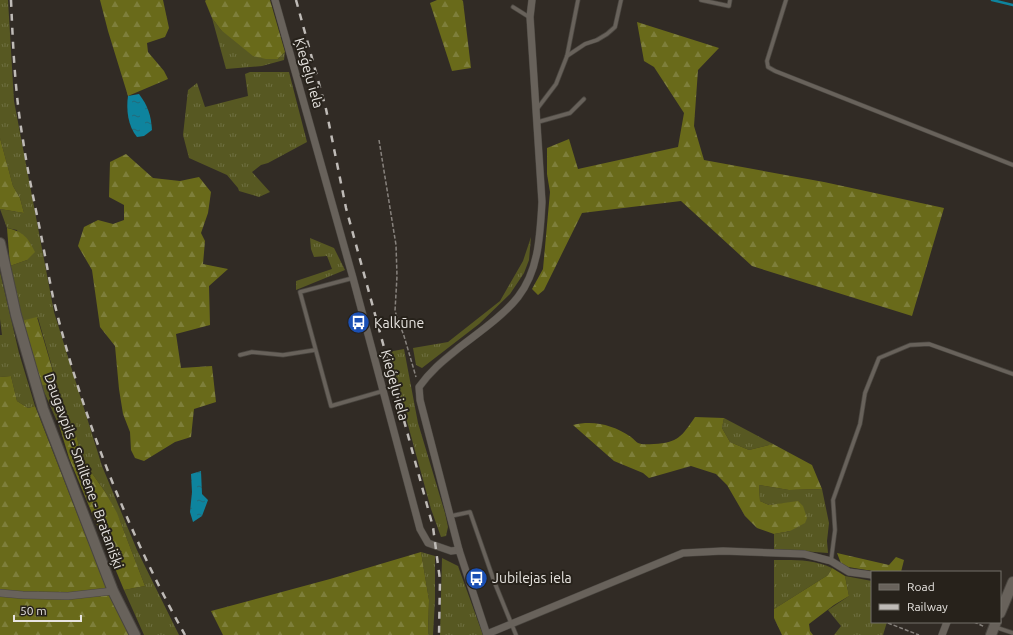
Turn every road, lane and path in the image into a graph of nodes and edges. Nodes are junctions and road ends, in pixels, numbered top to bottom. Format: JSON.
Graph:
{"nodes":[{"id":1,"x":275,"y":0,"type":"edge"},
{"id":2,"x":532,"y":0,"type":"edge"},
{"id":3,"x":578,"y":0,"type":"edge"},
{"id":4,"x":621,"y":0,"type":"edge"},
{"id":5,"x":701,"y":0,"type":"edge"},
{"id":6,"x":730,"y":0,"type":"edge"},
{"id":7,"x":786,"y":0,"type":"edge"},
{"id":8,"x":513,"y":7,"type":"dead end"},
{"id":9,"x":530,"y":17,"type":"junction"},
{"id":10,"x":567,"y":56,"type":"junction"},
{"id":11,"x":584,"y":99,"type":"dead end"},
{"id":12,"x":537,"y":109,"type":"junction"},
{"id":13,"x":538,"y":122,"type":"junction"},
{"id":14,"x":379,"y":140,"type":"dead end"},
{"id":15,"x":1013,"y":165,"type":"edge"},
{"id":16,"x":0,"y":242,"type":"edge"},
{"id":17,"x":353,"y":278,"type":"junction"},
{"id":18,"x":315,"y":350,"type":"junction"},
{"id":19,"x":240,"y":355,"type":"dead end"},
{"id":20,"x":1013,"y":374,"type":"edge"},
{"id":21,"x":418,"y":386,"type":"junction"},
{"id":22,"x":383,"y":390,"type":"junction"},
{"id":23,"x":450,"y":516,"type":"junction"},
{"id":24,"x":459,"y":550,"type":"junction"},
{"id":25,"x":832,"y":561,"type":"junction"},
{"id":26,"x":871,"y":575,"type":"edge"},
{"id":27,"x":1013,"y":582,"type":"edge"},
{"id":28,"x":114,"y":591,"type":"junction"},
{"id":29,"x":0,"y":593,"type":"edge"},
{"id":30,"x":1001,"y":611,"type":"edge"},
{"id":31,"x":888,"y":623,"type":"edge"},
{"id":32,"x":947,"y":623,"type":"edge"},
{"id":33,"x":978,"y":623,"type":"edge"},
{"id":34,"x":511,"y":625,"type":"junction"},
{"id":35,"x":992,"y":627,"type":"edge"},
{"id":36,"x":1013,"y":633,"type":"edge"},
{"id":37,"x":135,"y":635,"type":"edge"},
{"id":38,"x":487,"y":635,"type":"edge"},
{"id":39,"x":516,"y":635,"type":"edge"},
{"id":40,"x":919,"y":635,"type":"edge"},
{"id":41,"x":942,"y":635,"type":"edge"}],
"edges":[{"from":1,"to":17,"type":"street","name":"Ķieģeļu iela"},
{"from":2,"to":9,"type":"street"},
{"from":3,"to":10,"type":"lane"},
{"from":4,"to":10,"type":"lane"},
{"from":5,"to":6,"type":"lane"},
{"from":7,"to":15,"type":"lane"},
{"from":8,"to":9,"type":"lane"},
{"from":9,"to":12,"type":"street"},
{"from":10,"to":12,"type":"lane"},
{"from":11,"to":13,"type":"lane"},
{"from":12,"to":13,"type":"street"},
{"from":13,"to":21,"type":"street"},
{"from":14,"to":21,"type":"path"},
{"from":16,"to":28,"type":"main road","name":"Daugavpils - Smiltene - Bratanišķi"},
{"from":17,"to":18,"type":"lane"},
{"from":17,"to":22,"type":"street","name":"Ķieģeļu iela"},
{"from":18,"to":19,"type":"lane"},
{"from":18,"to":22,"type":"lane"},
{"from":20,"to":25,"type":"lane"},
{"from":21,"to":23,"type":"street"},
{"from":22,"to":24,"type":"street","name":"Ķieģeļu iela"},
{"from":23,"to":24,"type":"street"},
{"from":23,"to":34,"type":"lane"},
{"from":24,"to":38,"type":"street"},
{"from":25,"to":26,"type":"street"},
{"from":25,"to":34,"type":"street"},
{"from":27,"to":30,"type":"main road"},
{"from":28,"to":29,"type":"street"},
{"from":28,"to":37,"type":"main road","name":"Daugavpils - Smiltene - Bratanišķi"},
{"from":31,"to":40,"type":"path"},
{"from":32,"to":41,"type":"street"},
{"from":33,"to":35,"type":"path"},
{"from":34,"to":38,"type":"street"},
{"from":34,"to":39,"type":"lane"},
{"from":35,"to":36,"type":"lane"}]}
